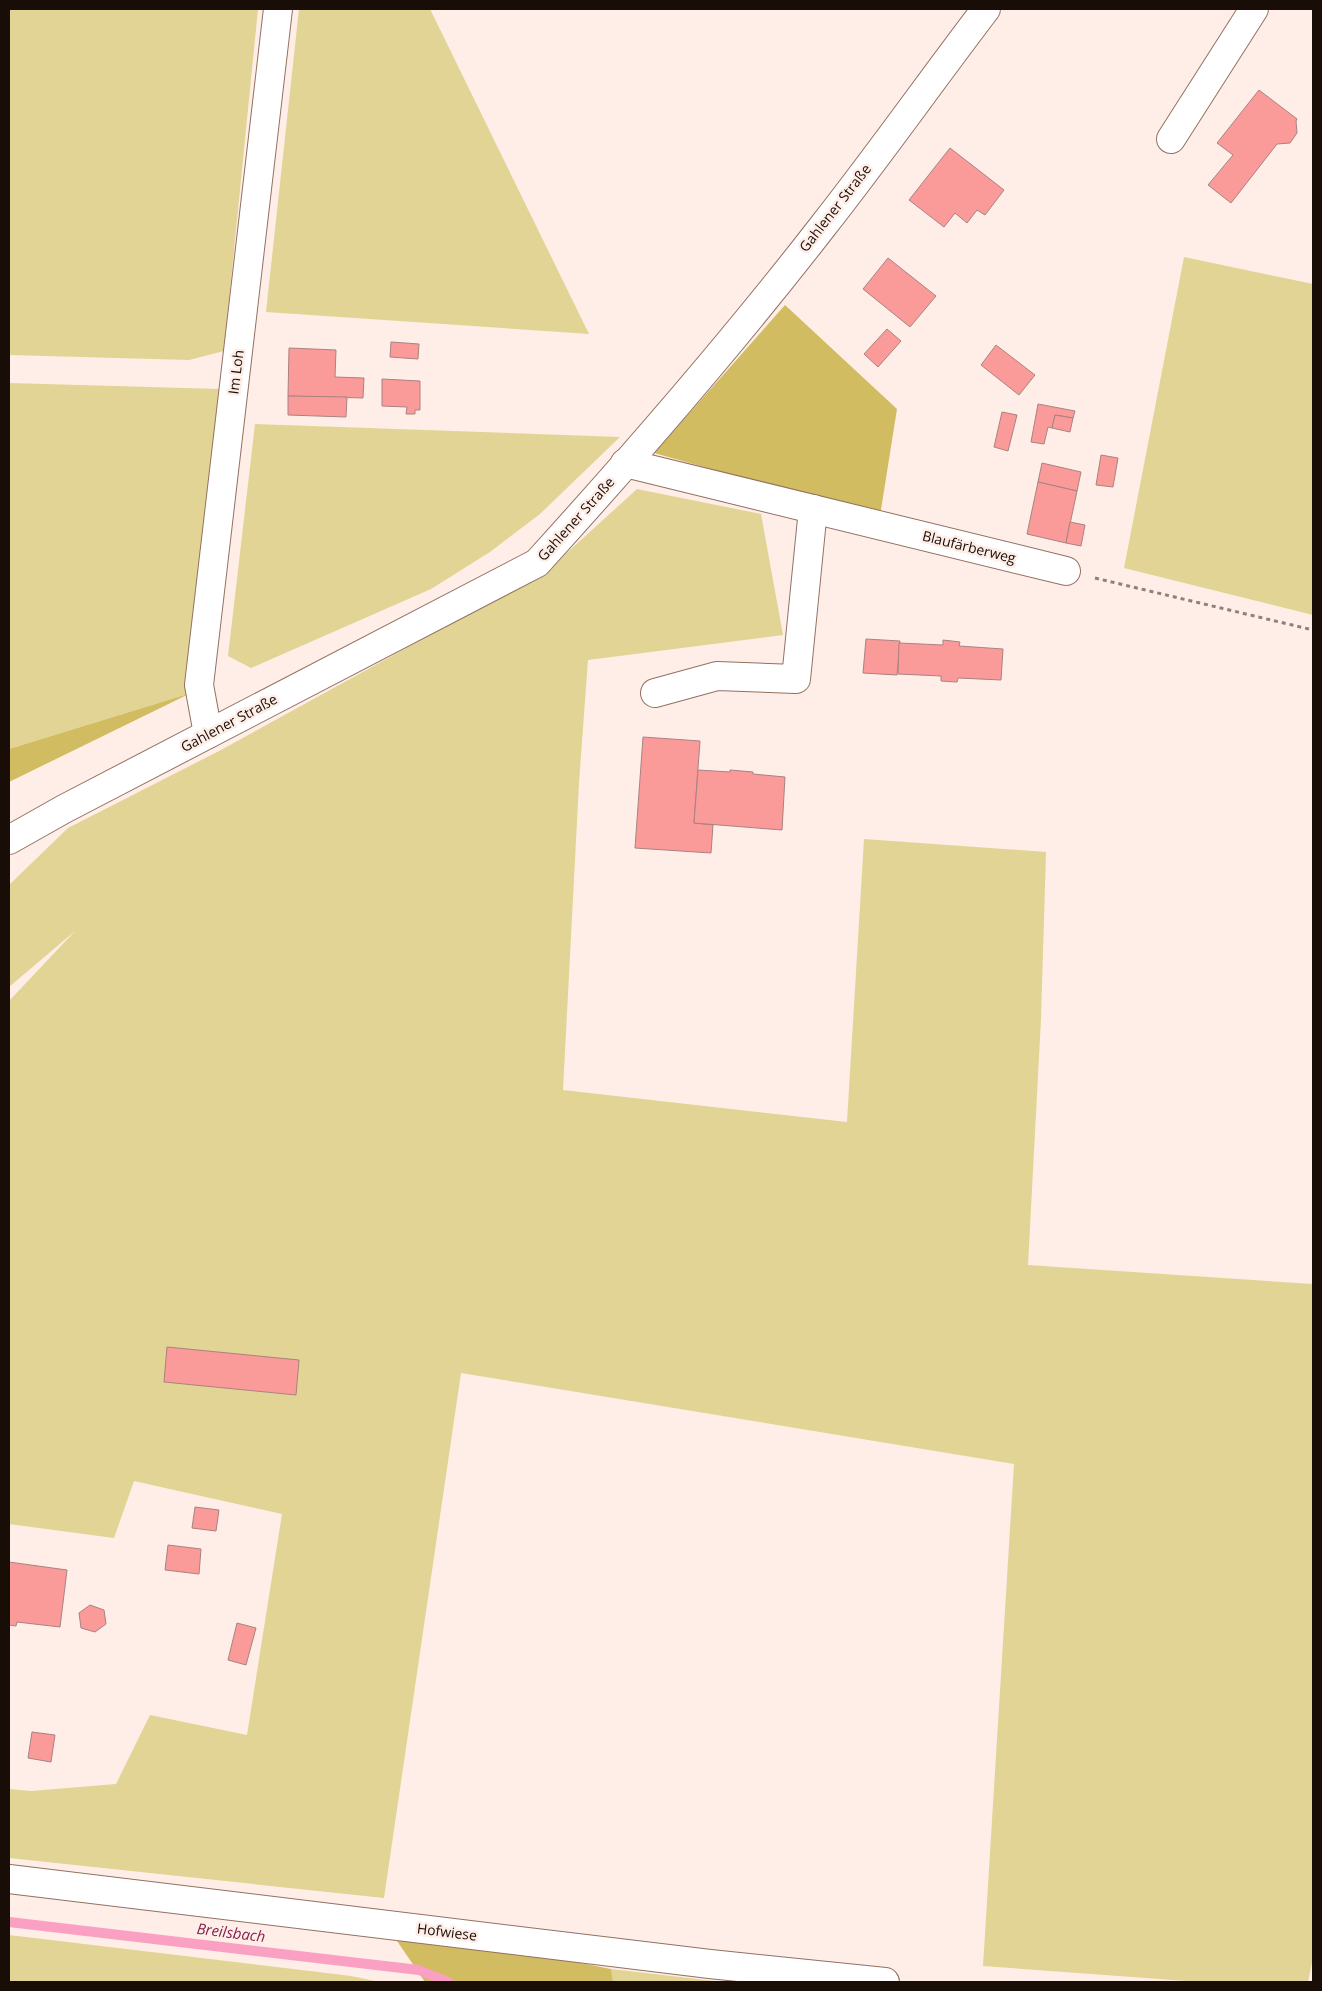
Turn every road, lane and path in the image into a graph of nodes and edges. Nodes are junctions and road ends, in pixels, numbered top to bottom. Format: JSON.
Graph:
{"nodes":[{"id":1,"x":278,"y":9,"type":"edge"},
{"id":2,"x":986,"y":9,"type":"edge"},
{"id":3,"x":1254,"y":9,"type":"edge"},
{"id":4,"x":1171,"y":139,"type":"dead end"},
{"id":5,"x":625,"y":463,"type":"junction"},
{"id":6,"x":813,"y":509,"type":"junction"},
{"id":7,"x":1066,"y":571,"type":"joint"},
{"id":8,"x":1313,"y":630,"type":"edge"},
{"id":9,"x":655,"y":693,"type":"dead end"},
{"id":10,"x":208,"y":734,"type":"junction"},
{"id":11,"x":9,"y":840,"type":"edge"},
{"id":12,"x":9,"y":1879,"type":"edge"},
{"id":13,"x":885,"y":1982,"type":"edge"}],
"edges":[{"from":1,"to":10,"type":"street","name":"Im Loh"},
{"from":2,"to":5,"type":"street","name":"Gahlener Straße"},
{"from":3,"to":4,"type":"street"},
{"from":5,"to":6,"type":"street","name":"Blaufärberweg"},
{"from":5,"to":10,"type":"street","name":"Gahlener Straße"},
{"from":6,"to":7,"type":"street","name":"Blaufärberweg"},
{"from":6,"to":9,"type":"street"},
{"from":7,"to":8,"type":"path"},
{"from":10,"to":11,"type":"street","name":"Gahlener Straße"},
{"from":12,"to":13,"type":"street","name":"Hofwiese"}]}
